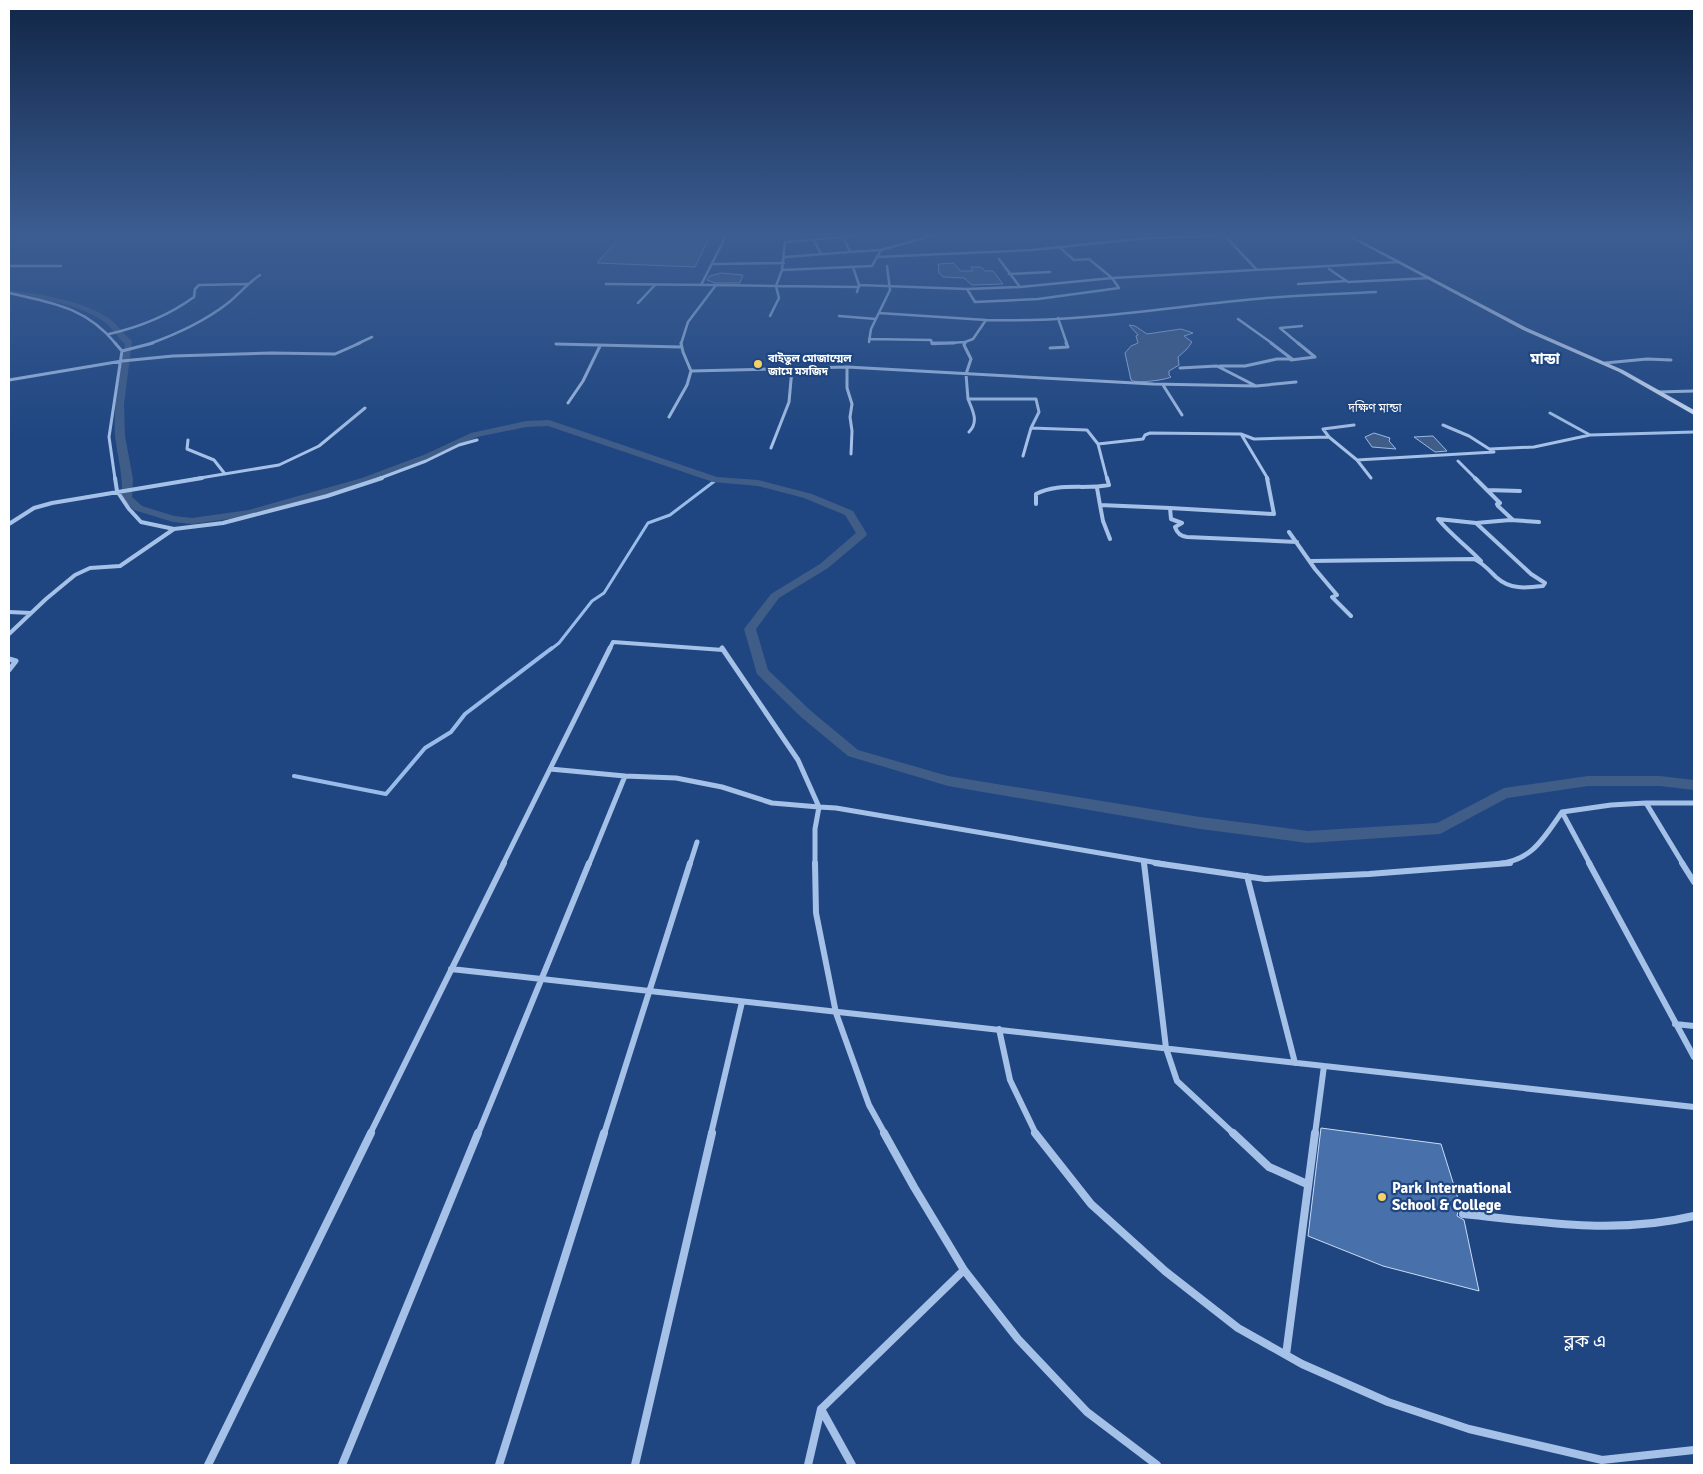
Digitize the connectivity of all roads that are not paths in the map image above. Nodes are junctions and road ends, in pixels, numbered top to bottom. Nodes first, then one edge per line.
1 (59, 305) edge
2 (184, 305) edge
3 (225, 305) edge
4 (701, 305) edge
5 (776, 305) edge
6 (883, 305) edge
7 (1210, 305) edge
8 (1480, 305) edge
9 (879, 313) junction
10 (770, 316) dead end
11 (840, 316) dead end
12 (1058, 318) junction
13 (876, 319) junction
14 (1238, 319) dead end
15 (986, 320) junction
16 (1302, 326) dead end
17 (111, 334) junction
18 (372, 337) dead end
19 (966, 342) junction
20 (556, 344) dead end
21 (600, 346) junction
22 (681, 348) junction
23 (1050, 348) dead end
24 (124, 351) junction
25 (1291, 360) junction
26 (1671, 360) dead end
27 (124, 361) junction
28 (1605, 363) junction
29 (1217, 366) junction
30 (847, 368) junction
31 (1180, 368) dead end
32 (792, 369) junction
33 (691, 371) junction
34 (966, 374) junction
35 (9, 380) edge
36 (1296, 382) dead end
37 (1163, 385) junction
38 (1256, 386) junction
39 (1694, 391) edge
40 (1658, 392) junction
41 (968, 399) junction
42 (568, 403) dead end
43 (365, 408) dead end
44 (1550, 413) dead end
45 (1694, 413) edge
46 (1182, 415) dead end
47 (669, 417) dead end
48 (1354, 425) dead end
49 (1443, 425) dead end
50 (1031, 428) junction
51 (969, 432) dead end
52 (1694, 432) edge
53 (1241, 434) junction
54 (1590, 435) junction
55 (1328, 437) junction
56 (188, 440) dead end
57 (477, 440) dead end
58 (1098, 444) junction
59 (771, 448) dead end
60 (1490, 449) junction
61 (851, 454) dead end
62 (1023, 456) dead end
63 (1357, 460) junction
64 (1458, 461) dead end
65 (225, 474) junction
66 (1372, 478) dead end
67 (1097, 488) junction
68 (1488, 490) junction
69 (119, 491) junction
70 (1520, 491) dead end
71 (1036, 504) dead end
72 (1100, 505) junction
73 (1170, 508) junction
74 (1513, 520) junction
75 (1539, 522) dead end
76 (1476, 523) junction
77 (9, 524) edge
78 (174, 529) junction
79 (1289, 532) dead end
80 (1110, 539) dead end
81 (1297, 542) junction
82 (1310, 561) junction
83 (1481, 561) junction
84 (9, 612) edge
85 (31, 613) junction
86 (1351, 616) dead end
87 (9, 634) edge
88 (9, 659) edge
89 (9, 670) edge
90 (550, 769) junction
91 (625, 776) junction
92 (1646, 803) junction
93 (1694, 803) edge
94 (819, 807) junction
95 (1562, 812) junction
96 (697, 842) dead end
97 (1144, 861) junction
98 (1247, 876) junction
99 (1694, 882) edge
100 (451, 969) junction
101 (541, 979) junction
102 (651, 992) junction
103 (742, 1002) junction
104 (836, 1013) junction
105 (1675, 1024) junction
106 (1694, 1026) edge
107 (999, 1029) junction
108 (1166, 1048) junction
109 (1694, 1057) edge
110 (1295, 1063) junction
111 (1324, 1066) junction
112 (1694, 1107) edge
113 (1307, 1184) junction
114 (1463, 1214) dead end
115 (1694, 1216) edge
116 (964, 1270) junction
117 (1286, 1355) junction
118 (821, 1408) junction
119 (1694, 1450) edge
120 (208, 1465) edge
121 (342, 1465) edge
122 (499, 1465) edge
123 (636, 1465) edge
124 (808, 1465) edge
125 (852, 1465) edge
126 (1157, 1465) edge

1 - 17 street
2 - 17 street
3 - 24 street
4 - 22 street
5 - 10 street
6 - 9 street
7 - 12 street
8 - 28 street
9 - 13 street
9 - 15 street
11 - 13 street
12 - 15 street
12 - 23 street
13 - 19 street
14 - 25 street
15 - 19 street
16 - 25 street
17 - 24 street
18 - 27 street
19 - 34 street
20 - 21 street
21 - 22 street
21 - 42 street
22 - 33 street
24 - 27 street
25 - 29 street
26 - 28 street
27 - 35 street
27 - 69 street
28 - 40 street
29 - 31 street
29 - 38 street
30 - 32 street
30 - 34 street
30 - 61 street
32 - 33 street
32 - 59 street
33 - 47 street
34 - 37 street
34 - 41 street
36 - 38 street
37 - 38 street
37 - 46 street
39 - 40 street
40 - 45 street
41 - 50 street
41 - 51 street
43 - 65 street
44 - 54 street
48 - 55 street
49 - 60 street
50 - 58 street
50 - 62 street
52 - 54 street
53 - 55 street
53 - 58 street
53 - 73 street
54 - 60 street
55 - 63 street
56 - 65 street
57 - 78 street
58 - 67 street
60 - 63 street
63 - 66 street
64 - 68 street
65 - 69 street
67 - 71 street
67 - 72 street
68 - 70 street
68 - 74 street
69 - 77 street
69 - 78 street
72 - 73 street
72 - 80 street
73 - 81 street
74 - 75 street
74 - 76 street
76 - 83 street
76 - 83 street
78 - 85 street
79 - 81 street
81 - 82 street
82 - 83 street
82 - 86 street
84 - 85 street
85 - 87 street
88 - 89 street
90 - 91 street
90 - 94 street
90 - 100 street
91 - 94 street
91 - 101 street
92 - 93 street
92 - 95 street
92 - 99 street
94 - 97 street
94 - 104 street
95 - 98 street
95 - 105 street
96 - 102 street
97 - 98 street
97 - 108 street
98 - 110 street
100 - 101 street
100 - 120 street
101 - 102 street
101 - 121 street
102 - 103 street
102 - 122 street
103 - 104 street
103 - 123 street
104 - 107 street
104 - 116 street
105 - 106 street
105 - 109 street
107 - 108 street
107 - 117 street
108 - 110 street
108 - 113 street
110 - 111 street
111 - 112 street
111 - 113 street
113 - 117 street
114 - 115 street
116 - 118 street
116 - 126 street
117 - 119 street
118 - 124 street
118 - 125 street

